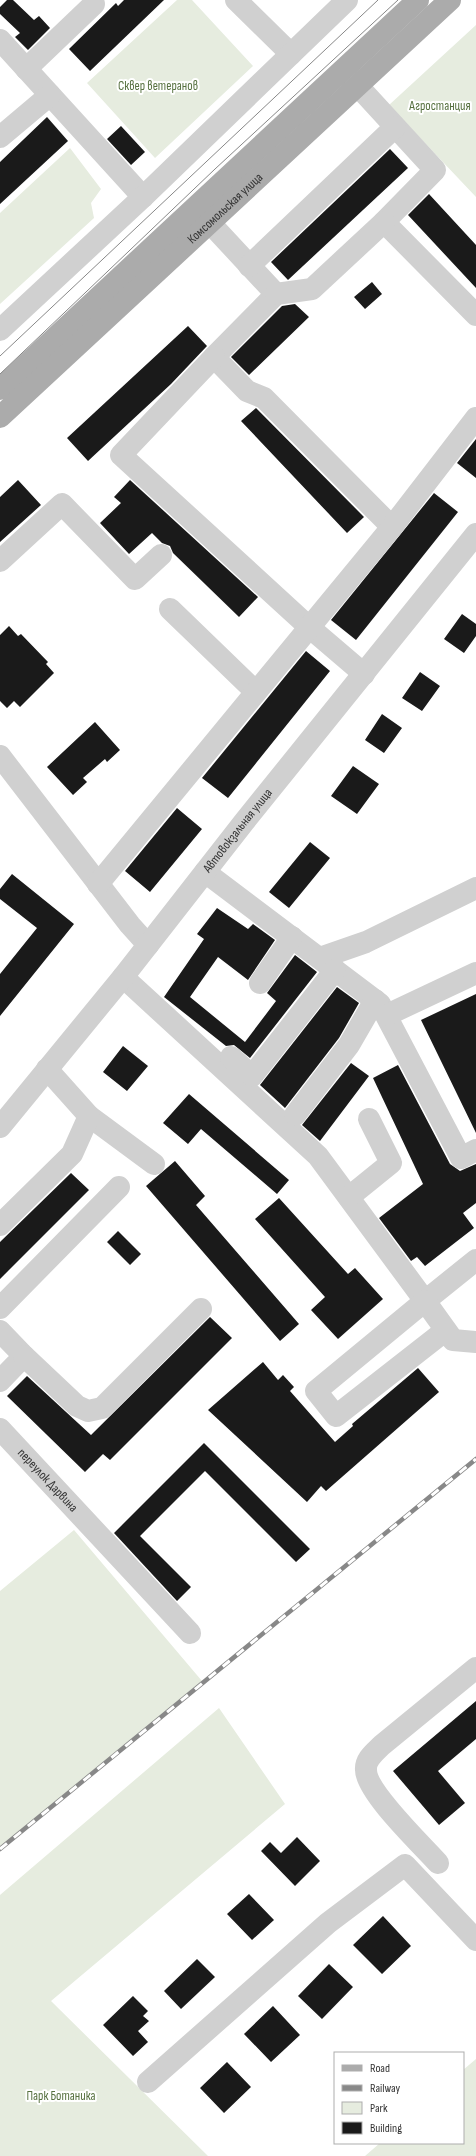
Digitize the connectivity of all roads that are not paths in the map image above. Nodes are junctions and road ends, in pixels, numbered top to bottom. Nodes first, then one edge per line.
1 (236, 0) edge
2 (347, 0) edge
3 (418, 0) edge
4 (450, 0) edge
5 (94, 4) dead end
6 (0, 40) edge
7 (291, 54) junction
8 (26, 69) junction
9 (342, 69) junction
10 (358, 86) junction
11 (50, 94) junction
12 (395, 128) junction
13 (0, 138) edge
14 (143, 197) junction
15 (384, 222) junction
16 (210, 223) junction
17 (249, 266) junction
18 (276, 294) junction
19 (476, 315) edge
20 (0, 330) edge
21 (214, 357) junction
22 (0, 389) edge
23 (0, 417) edge
24 (476, 418) edge
25 (392, 526) junction
26 (476, 534) edge
27 (161, 555) dead end
28 (0, 561) edge
29 (170, 608) dead end
30 (309, 627) junction
31 (364, 674) junction
32 (256, 692) junction
33 (0, 756) edge
34 (205, 872) junction
35 (98, 884) junction
36 (476, 888) edge
37 (292, 937) junction
38 (148, 945) junction
39 (328, 964) junction
40 (476, 973) edge
41 (123, 977) junction
42 (260, 983) dead end
43 (175, 1008) dead end
44 (381, 1008) junction
45 (46, 1070) junction
46 (295, 1115) dead end
47 (89, 1116) junction
48 (369, 1118) dead end
49 (0, 1127) edge
50 (476, 1150) edge
51 (154, 1164) dead end
52 (119, 1187) dead end
53 (349, 1197) junction
54 (0, 1225) edge
55 (476, 1260) edge
56 (425, 1301) junction
57 (0, 1308) edge
58 (201, 1309) dead end
59 (446, 1330) junction
60 (0, 1331) edge
61 (476, 1342) edge
62 (24, 1356) junction
63 (0, 1381) edge
64 (0, 1429) edge
65 (190, 1633) dead end
66 (476, 1668) edge
67 (438, 1863) dead end
68 (476, 1940) edge
69 (148, 2082) dead end

1 - 7 street
2 - 7 street
3 - 9 main road, Комсомольская улица
4 - 10 main road, Комсомольская улица
5 - 8 street
6 - 8 street
7 - 14 street
8 - 11 street
9 - 10 street
9 - 22 main road, Комсомольская улица
10 - 12 street
10 - 16 main road, Комсомольская улица
11 - 13 street
11 - 14 street
12 - 15 street
12 - 17 street
14 - 20 street
15 - 18 street
15 - 19 street
16 - 17 street
16 - 23 main road, Комсомольская улица
17 - 18 street
18 - 21 street
21 - 25 street
21 - 30 street
24 - 25 street
25 - 30 street
26 - 31 street, Автовокзальная улица
27 - 28 street
29 - 32 street
30 - 31 street
30 - 32 street
31 - 34 street, Автовокзальная улица
32 - 35 street
33 - 35 street
34 - 37 street
34 - 38 street, Автовокзальная улица
35 - 38 street
36 - 39 street
37 - 39 street
37 - 42 street
38 - 41 street, Автовокзальная улица
39 - 43 street
39 - 44 street
40 - 44 street
41 - 45 street, Автовокзальная улица
41 - 53 street
44 - 46 street
44 - 50 street
45 - 47 street
45 - 49 street, Автовокзальная улица
47 - 51 street
47 - 54 street
48 - 53 street
52 - 57 street
53 - 56 street
55 - 56 street
56 - 59 street
56 - 59 street
58 - 62 street
59 - 61 street
60 - 62 street
62 - 63 street
64 - 65 street, переулок Дарвина
66 - 67 street
68 - 69 street

